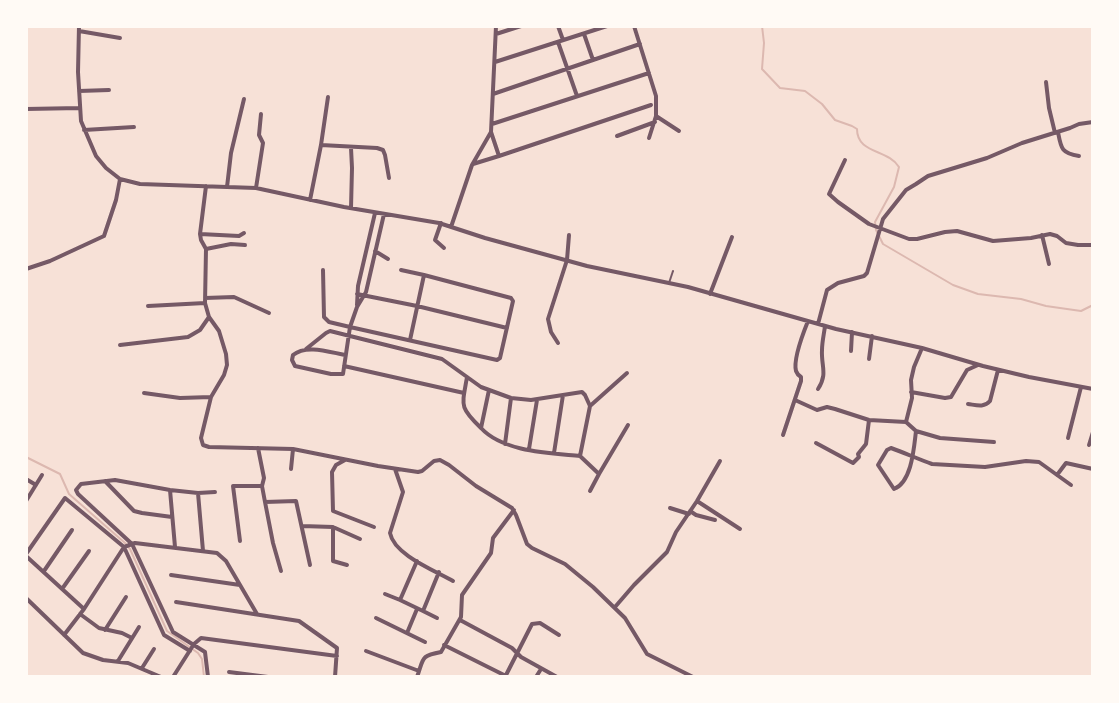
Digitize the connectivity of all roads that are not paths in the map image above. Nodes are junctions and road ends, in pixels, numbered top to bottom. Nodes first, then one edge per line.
1 (496, 26) edge
2 (521, 26) edge
3 (558, 26) edge
4 (607, 26) edge
5 (634, 26) edge
6 (79, 29) edge
7 (496, 34) junction
8 (584, 34) junction
9 (120, 38) dead end
10 (560, 41) junction
11 (640, 44) junction
12 (593, 60) junction
13 (495, 62) junction
14 (568, 69) junction
15 (650, 73) junction
16 (1046, 82) dead end
17 (109, 90) dead end
18 (79, 91) junction
19 (493, 94) junction
20 (328, 96) dead end
21 (577, 96) junction
22 (244, 99) dead end
23 (651, 105) dead end
24 (80, 108) junction
25 (26, 109) edge
26 (261, 114) dead end
27 (656, 119) junction
28 (1093, 122) edge
29 (492, 124) junction
30 (134, 128) dead end
31 (84, 130) junction
32 (679, 131) dead end
33 (491, 132) junction
34 (1056, 132) junction
35 (617, 136) dead end
36 (650, 138) dead end
37 (321, 145) junction
38 (351, 148) junction
39 (499, 156) junction
40 (1079, 156) dead end
41 (845, 160) dead end
42 (472, 165) junction
43 (389, 178) dead end
44 (120, 179) junction
45 (206, 186) junction
46 (227, 186) junction
47 (256, 188) junction
48 (310, 200) junction
49 (351, 208) junction
50 (375, 213) junction
51 (384, 214) junction
52 (441, 223) junction
53 (452, 227) junction
54 (879, 227) junction
55 (244, 232) dead end
56 (200, 234) junction
57 (569, 235) dead end
58 (1042, 235) junction
59 (732, 237) dead end
60 (245, 245) dead end
61 (1093, 245) edge
62 (444, 248) dead end
63 (206, 249) junction
64 (375, 251) junction
65 (388, 259) dead end
66 (567, 260) junction
67 (1048, 264) dead end
68 (26, 269) edge
69 (323, 270) dead end
70 (401, 270) dead end
71 (673, 271) dead end
72 (424, 275) junction
73 (669, 283) junction
74 (357, 294) junction
75 (710, 294) junction
76 (364, 296) junction
77 (205, 300) junction
78 (148, 306) dead end
79 (417, 306) junction
80 (357, 307) junction
81 (269, 313) dead end
82 (209, 317) junction
83 (808, 320) junction
84 (818, 324) junction
85 (826, 326) junction
86 (350, 327) junction
87 (507, 328) junction
88 (852, 332) junction
89 (349, 335) junction
90 (872, 336) junction
91 (410, 340) junction
92 (558, 343) dead end
93 (120, 345) dead end
94 (922, 348) junction
95 (306, 349) junction
96 (851, 351) dead end
97 (345, 354) junction
98 (869, 359) dead end
99 (978, 365) junction
100 (344, 366) junction
101 (998, 370) junction
102 (627, 373) dead end
103 (467, 377) junction
104 (1081, 387) junction
105 (818, 389) dead end
106 (1093, 389) edge
107 (488, 390) junction
108 (911, 392) junction
109 (144, 393) dead end
110 (464, 393) junction
111 (563, 395) junction
112 (211, 397) junction
113 (511, 398) junction
114 (536, 400) junction
115 (795, 400) junction
116 (968, 404) dead end
117 (590, 406) junction
118 (869, 420) junction
119 (906, 422) junction
120 (628, 424) dead end
121 (481, 428) junction
122 (916, 431) junction
123 (1093, 432) edge
124 (783, 435) dead end
125 (1068, 438) dead end
126 (994, 442) dead end
127 (816, 443) dead end
128 (504, 444) junction
129 (1089, 445) dead end
130 (258, 448) junction
131 (293, 449) junction
132 (529, 449) junction
133 (554, 453) junction
134 (580, 456) junction
135 (913, 456) junction
136 (345, 460) junction
137 (720, 461) dead end
138 (291, 469) dead end
139 (395, 469) junction
140 (1093, 469) edge
141 (599, 474) junction
142 (42, 475) dead end
143 (1057, 475) junction
144 (26, 480) edge
145 (105, 481) junction
146 (1071, 485) dead end
147 (36, 486) junction
148 (262, 486) junction
149 (170, 490) junction
150 (590, 491) dead end
151 (215, 492) dead end
152 (198, 493) junction
153 (26, 501) edge
154 (698, 501) junction
155 (265, 502) junction
156 (670, 508) dead end
157 (514, 510) junction
158 (689, 513) junction
159 (172, 517) junction
160 (715, 520) dead end
161 (302, 526) junction
162 (333, 527) junction
163 (374, 527) dead end
164 (740, 529) dead end
165 (72, 530) dead end
166 (360, 539) dead end
167 (240, 541) dead end
168 (132, 544) junction
169 (124, 548) junction
170 (175, 548) junction
171 (89, 551) dead end
172 (203, 551) junction
173 (26, 555) edge
174 (416, 561) junction
175 (347, 564) dead end
176 (310, 565) dead end
177 (44, 571) junction
178 (281, 572) dead end
179 (439, 572) junction
180 (171, 575) dead end
181 (453, 581) dead end
182 (240, 585) junction
183 (62, 589) junction
184 (385, 594) dead end
185 (126, 597) dead end
186 (26, 598) edge
187 (400, 600) junction
188 (176, 602) dead end
189 (614, 607) junction
190 (84, 609) junction
191 (417, 609) junction
192 (423, 611) junction
193 (80, 614) junction
194 (257, 614) junction
195 (376, 618) dead end
196 (437, 618) dead end
197 (460, 620) junction
198 (139, 626) dead end
199 (105, 630) junction
200 (407, 633) junction
201 (64, 635) junction
202 (559, 635) dead end
203 (132, 638) junction
204 (425, 642) dead end
205 (194, 644) junction
206 (444, 645) junction
207 (154, 649) dead end
208 (190, 650) junction
209 (366, 651) dead end
210 (517, 654) junction
211 (336, 656) junction
212 (118, 661) junction
213 (142, 668) junction
214 (541, 669) junction
215 (419, 671) junction
216 (229, 672) dead end
217 (161, 677) edge
218 (173, 677) edge
219 (208, 677) edge
220 (268, 677) edge
221 (335, 677) edge
222 (417, 677) edge
223 (506, 677) edge
224 (536, 677) edge
225 (557, 677) edge
226 (693, 677) edge

1 - 7 street
2 - 7 street
3 - 10 street
4 - 8 street
5 - 11 street
6 - 9 street
6 - 18 street
7 - 13 street
8 - 10 street
8 - 12 street
10 - 13 street
10 - 14 street
11 - 12 street
11 - 15 street
12 - 14 street
13 - 19 street
14 - 19 street
14 - 21 street
15 - 21 street
15 - 27 street
16 - 34 street
17 - 18 street
18 - 24 street
19 - 29 street
20 - 37 street
21 - 29 street
22 - 46 street
23 - 39 street
24 - 25 street
24 - 31 street
26 - 47 street
27 - 32 street
27 - 35 street
27 - 36 street
28 - 34 street
29 - 33 street
30 - 31 street
31 - 44 street
33 - 39 street
33 - 42 street
34 - 40 street
34 - 54 street
37 - 38 street
37 - 48 street
38 - 43 street
38 - 49 street
39 - 42 street
41 - 54 street
42 - 53 street
44 - 45 street
44 - 68 street
45 - 46 street
45 - 56 street
46 - 47 street
47 - 48 street
48 - 49 street
49 - 50 street
50 - 51 street
50 - 74 street
51 - 52 street
51 - 64 street
52 - 53 street
52 - 62 street
53 - 66 street
54 - 58 street
54 - 84 street
55 - 56 street
56 - 63 street
57 - 66 street
58 - 61 street
58 - 67 street
59 - 75 street
60 - 63 street
63 - 77 street
64 - 65 street
64 - 76 street
66 - 73 street
66 - 92 street
69 - 86 street
70 - 72 street
71 - 73 lane
72 - 79 street
72 - 87 street
73 - 75 street
74 - 76 street
74 - 80 street
75 - 83 street
76 - 79 street
76 - 80 street
77 - 78 street
77 - 81 street
77 - 82 street
79 - 87 street
79 - 91 street
80 - 86 street
82 - 93 street
82 - 112 street
83 - 84 street
83 - 115 street
84 - 85 street
85 - 88 street
85 - 105 street
86 - 89 street
86 - 91 street
87 - 91 street
88 - 90 street
88 - 96 street
89 - 95 street
89 - 97 street
89 - 103 street
90 - 94 street
90 - 98 street
94 - 99 street
94 - 108 street
95 - 97 street
95 - 100 street
97 - 100 street
99 - 101 street
99 - 108 street
100 - 110 street
101 - 104 street
101 - 116 street
102 - 117 street
103 - 107 street
103 - 110 street
104 - 106 street
104 - 125 street
107 - 113 street
107 - 121 street
108 - 119 street
109 - 112 street
110 - 121 street
111 - 114 street
111 - 117 street
111 - 133 street
112 - 130 street
113 - 114 street
113 - 128 street
114 - 132 street
115 - 118 street
115 - 124 street
117 - 134 street
118 - 119 street
118 - 127 street
119 - 122 street
120 - 141 street
121 - 128 street
122 - 126 street
122 - 135 street
123 - 129 street
128 - 132 street
130 - 131 street
130 - 148 street
131 - 136 street
131 - 138 street
132 - 133 street
133 - 134 street
134 - 141 street
135 - 135 street
135 - 143 street
136 - 139 street
136 - 163 street
137 - 154 street
139 - 157 street
139 - 174 street
140 - 143 street
141 - 150 street
142 - 147 street
143 - 146 street
144 - 147 street
145 - 149 street
145 - 159 street
145 - 168 street
147 - 153 street
148 - 155 street
148 - 167 street
149 - 152 street
149 - 159 street
151 - 152 street
152 - 172 street
154 - 158 street
154 - 164 street
155 - 161 street
155 - 178 street
156 - 158 street
157 - 189 street
157 - 197 street
158 - 160 street
158 - 189 street
159 - 170 street
161 - 162 street
161 - 176 street
162 - 166 street
162 - 175 street
165 - 177 street
168 - 169 street
168 - 170 street
168 - 205 street
169 - 173 street
169 - 190 street
169 - 208 street
170 - 172 street
171 - 183 street
172 - 182 street
173 - 177 street
174 - 179 street
174 - 187 street
177 - 183 street
179 - 181 street
179 - 192 street
180 - 182 street
182 - 194 street
183 - 190 street
184 - 187 street
185 - 199 street
186 - 201 street
187 - 191 street
188 - 194 street
189 - 226 street
190 - 193 street
191 - 192 street
191 - 200 street
192 - 196 street
193 - 199 street
193 - 201 street
194 - 211 street
195 - 200 street
197 - 206 street
197 - 210 street
198 - 203 street
199 - 203 street
200 - 204 street
201 - 212 street
202 - 210 street
203 - 212 street
205 - 208 street
205 - 211 street
205 - 219 street
206 - 215 street
206 - 223 street
207 - 213 street
208 - 218 street
209 - 215 street
210 - 214 street
210 - 223 street
211 - 221 street
212 - 213 street
213 - 217 street
214 - 224 street
214 - 225 street
215 - 222 street
216 - 220 street

